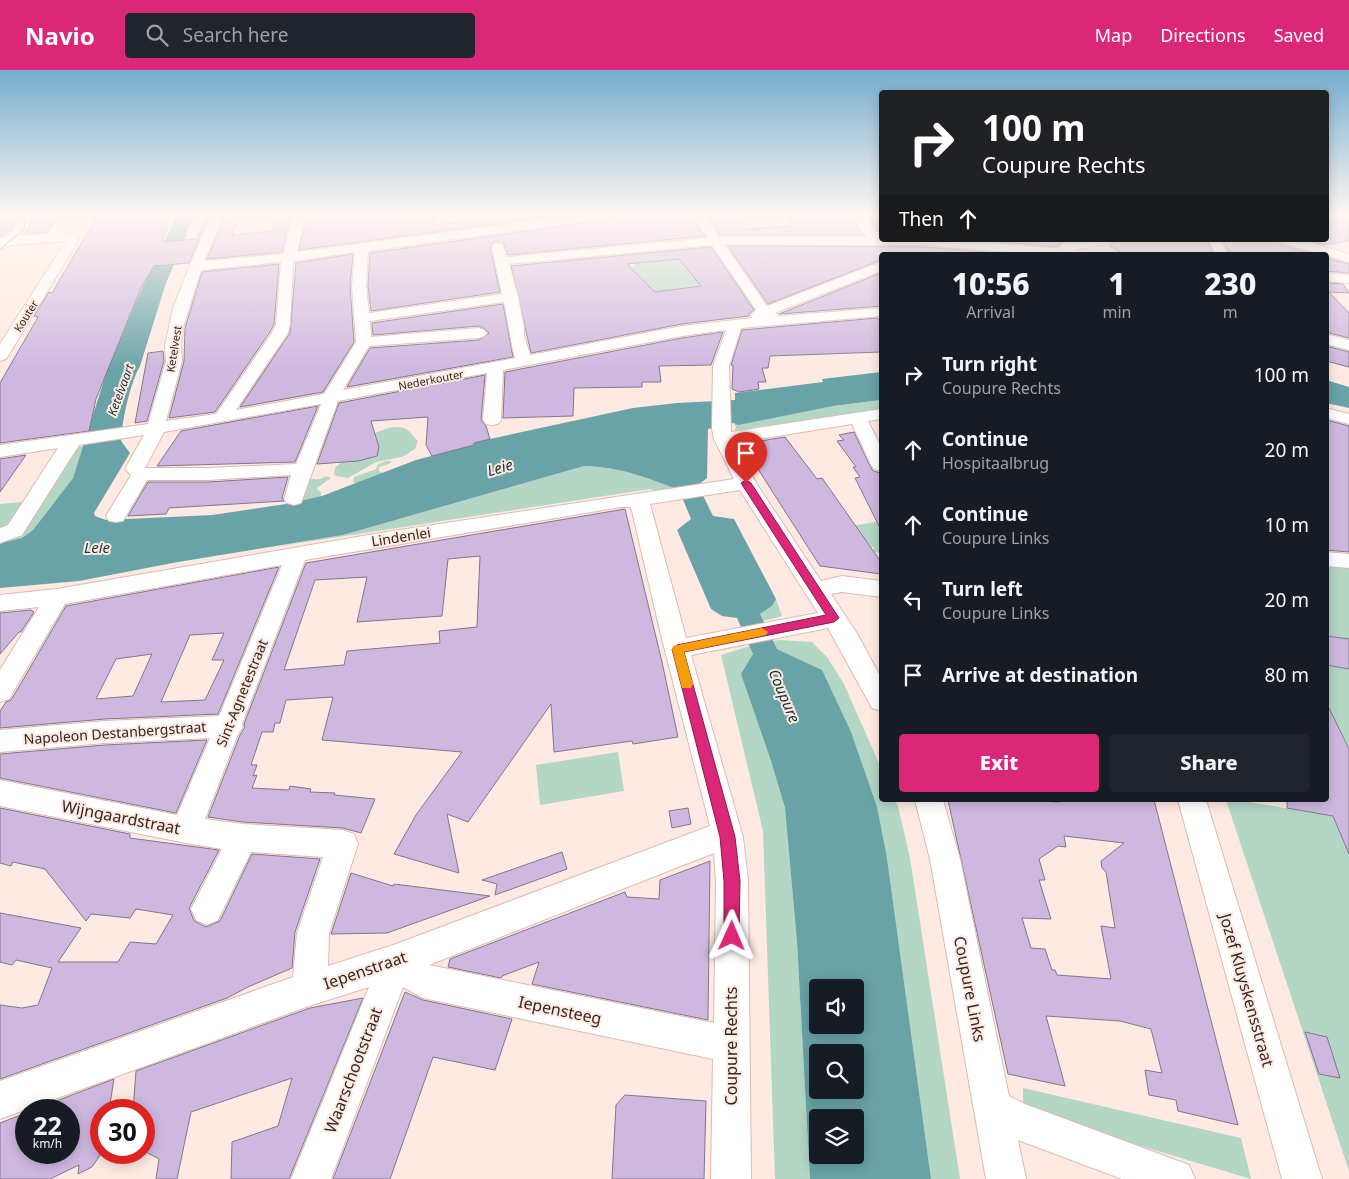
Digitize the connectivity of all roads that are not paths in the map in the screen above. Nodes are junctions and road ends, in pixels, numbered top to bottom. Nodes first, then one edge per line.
1 (196, 266) edge
2 (57, 267) edge
3 (286, 267) edge
4 (361, 267) edge
5 (503, 267) edge
6 (733, 267) edge
7 (879, 267) edge
8 (1329, 277) edge
9 (1349, 279) edge
10 (511, 297) junction
11 (764, 312) junction
12 (879, 312) edge
13 (361, 318) junction
14 (776, 321) junction
15 (735, 324) junction
16 (479, 333) dead end
17 (1329, 340) edge
18 (364, 342) junction
19 (1349, 345) edge
20 (0, 356) edge
21 (524, 362) junction
22 (495, 368) junction
23 (329, 399) junction
24 (879, 414) edge
25 (1329, 414) edge
26 (857, 417) junction
27 (222, 418) junction
28 (1349, 419) edge
29 (492, 420) dead end
30 (155, 428) junction
31 (722, 434) junction
32 (78, 440) junction
33 (0, 451) edge
34 (879, 461) edge
35 (303, 469) junction
36 (141, 474) junction
37 (746, 483) junction
38 (294, 499) dead end
39 (638, 500) junction
40 (116, 516) dead end
41 (0, 536) edge
42 (297, 554) junction
43 (1329, 559) edge
44 (1349, 561) edge
45 (879, 589) edge
46 (816, 590) junction
47 (57, 597) junction
48 (0, 603) edge
49 (834, 618) junction
50 (677, 649) junction
51 (0, 692) edge
52 (879, 697) edge
53 (230, 726) junction
54 (0, 741) edge
55 (0, 793) edge
56 (930, 802) edge
57 (1193, 802) edge
58 (186, 830) junction
59 (728, 837) junction
60 (243, 838) junction
61 (207, 909) dead end
62 (396, 961) junction
63 (309, 989) junction
64 (731, 1046) junction
65 (0, 1100) edge
66 (993, 1108) junction
67 (311, 1179) edge
68 (731, 1179) edge
69 (1006, 1179) edge
70 (1175, 1179) edge
71 (1302, 1179) edge

1 - 30 street, Ketelvest
2 - 20 street, Kouter
3 - 27 street
4 - 13 street
5 - 10 street
6 - 11 street
7 - 11 street
8 - 9 street
10 - 13 street
10 - 21 street
11 - 14 street
11 - 15 street
12 - 14 street
13 - 18 street
14 - 15 street
15 - 21 street, Nederkouter
15 - 31 street
16 - 18 street
17 - 19 street
18 - 23 street
21 - 22 street, Nederkouter
22 - 23 street, Nederkouter
22 - 29 street
23 - 27 street, Nederkouter
23 - 35 street
24 - 26 street
25 - 28 street
26 - 31 street
26 - 34 street
27 - 30 street, Nederkouter
30 - 32 street, Nederkouter
30 - 36 street, Ketelvest
31 - 37 street
32 - 33 street, Nederkouter
32 - 41 street
35 - 36 street
35 - 38 street
36 - 40 street
37 - 39 street, Lindenlei
37 - 46 street
39 - 42 street, Lindenlei
39 - 50 street, Coupure Rechts
42 - 47 street, Lindenlei
42 - 53 street, Sint-Agnetestraat
43 - 44 street
45 - 46 street
46 - 49 street
47 - 48 street, Lindenlei
47 - 51 street
49 - 50 street
49 - 52 street
50 - 59 street, Coupure Rechts
53 - 54 street, Napoleon Destanbergstraat
53 - 58 street, Sint-Agnetestraat
55 - 58 street, Wijngaardstraat
56 - 66 street, Coupure Links
57 - 71 street, Jozef Kluyskensstraat
58 - 60 street, Wijngaardstraat
59 - 62 street, Iepenstraat
59 - 64 street, Coupure Rechts
60 - 61 street
60 - 63 street, Wijngaardstraat
62 - 63 street, Iepenstraat
62 - 64 street, Iepensteeg
62 - 67 street, Waarschootstraat
63 - 65 street, Iepenstraat
64 - 68 street, Coupure Rechts
66 - 69 street, Coupure Links
66 - 70 street

